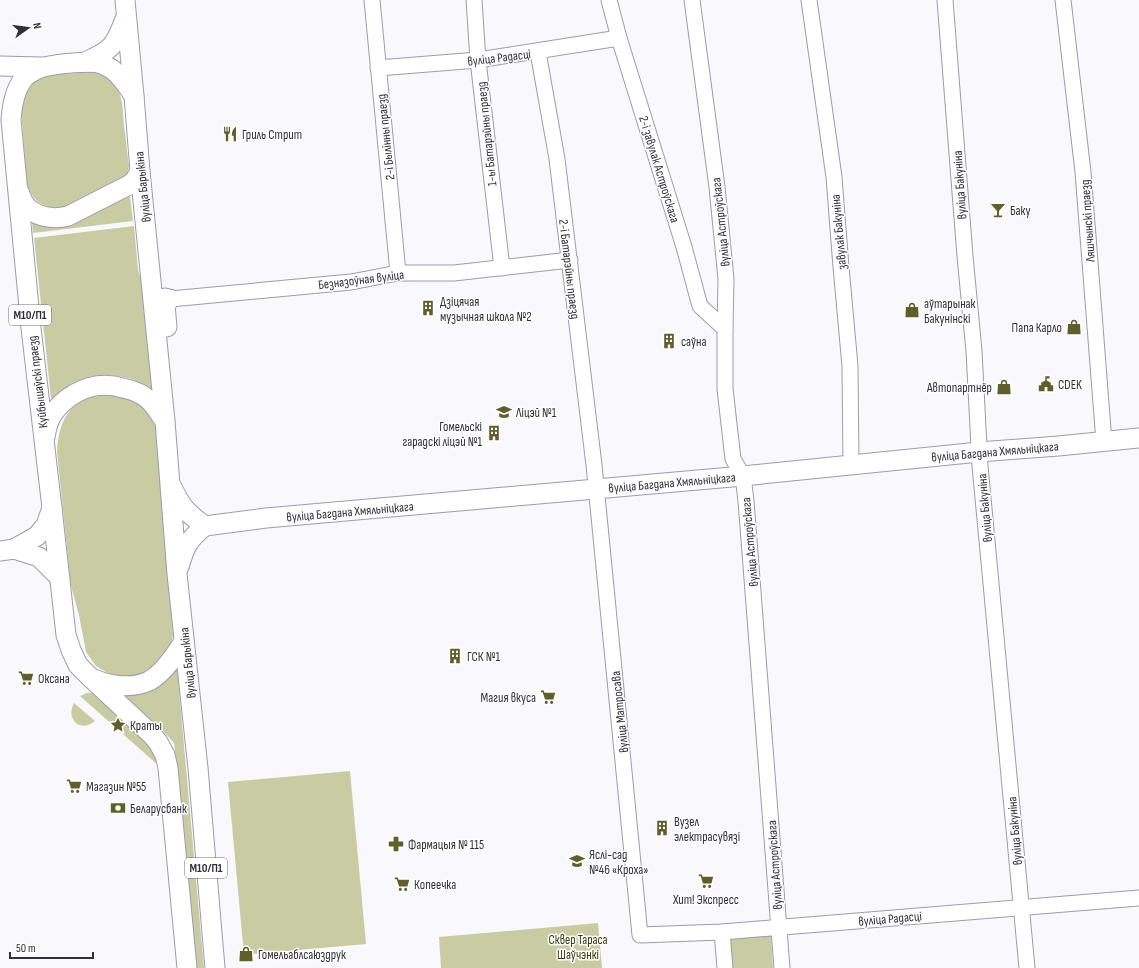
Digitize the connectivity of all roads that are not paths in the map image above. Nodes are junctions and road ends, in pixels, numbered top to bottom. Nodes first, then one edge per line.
1 (372, 0) edge
2 (474, 0) edge
3 (609, 0) edge
4 (692, 0) edge
5 (809, 0) edge
6 (945, 0) edge
7 (1063, 0) edge
8 (126, 8) edge
9 (619, 38) junction
10 (538, 52) junction
11 (478, 60) junction
12 (85, 62) junction
13 (0, 66) edge
14 (43, 67) junction
15 (378, 68) junction
16 (134, 96) junction
17 (0, 116) edge
18 (12, 136) junction
19 (140, 171) junction
20 (18, 190) junction
21 (570, 260) junction
22 (502, 268) junction
23 (398, 273) junction
24 (162, 298) junction
25 (725, 329) junction
26 (165, 421) junction
27 (1139, 438) edge
28 (44, 440) junction
29 (1104, 442) junction
30 (979, 452) junction
31 (851, 465) junction
32 (743, 476) junction
33 (169, 480) junction
34 (596, 488) junction
35 (52, 508) junction
36 (206, 526) junction
37 (7, 550) edge
38 (177, 574) junction
39 (60, 578) junction
40 (184, 641) junction
41 (89, 676) junction
42 (1139, 898) edge
43 (1021, 907) junction
44 (779, 926) junction
45 (722, 932) junction
46 (640, 935) joint
47 (187, 968) edge
48 (215, 968) edge
49 (725, 968) edge
50 (782, 968) edge
51 (1027, 968) edge

1 - 15 street, 2-і Былінны праезд
2 - 11 street, 1-ы Батарэйны праезд
3 - 9 street, 2-і завулак Астроўскага
4 - 25 street, вуліца Астроўскага
5 - 31 street, завулак Бакуніна
6 - 30 street, вуліца Бакуніна
7 - 29 street, Ляшчынскі праезд
8 - 12 main road, вуліца Барыкіна
8 - 16 main road, вуліца Барыкіна
9 - 10 street, вуліца Радасці
9 - 25 street, 2-і завулак Астроўскага
10 - 11 street, вуліца Радасці
10 - 21 street, 2-і Батарэйны праезд
11 - 15 street, вуліца Радасці
11 - 22 street, 1-ы Батарэйны праезд
12 - 14 main road, М10/П1
12 - 16 main road, М10/П1
13 - 14 main road, М10/П1
14 - 18 main road, М10/П1
15 - 23 street, 2-і Былінны праезд
16 - 19 main road, вуліца Барыкіна / М10/П1
17 - 18 main road, М10/П1
18 - 20 main road, Куйбышаўскі праезд / М10/П1
19 - 20 main road, М10/П1
19 - 24 main road, вуліца Барыкіна / М10/П1
20 - 28 main road, Куйбышаўскі праезд / М10/П1
21 - 22 street, Безназоўная вуліца
21 - 34 street, 2-і Батарэйны праезд
22 - 23 street, Безназоўная вуліца
23 - 24 street, Безназоўная вуліца
24 - 26 main road, вуліца Барыкіна / М10/П1
25 - 32 street, вуліца Астроўскага
26 - 28 main road, М10/П1
26 - 33 main road, вуліца Барыкіна / М10/П1
27 - 29 main road, вуліца Багдана Хмяльніцкага
28 - 35 main road, Куйбышаўскі праезд / М10/П1
29 - 30 main road, вуліца Багдана Хмяльніцкага
30 - 31 main road, вуліца Багдана Хмяльніцкага
30 - 43 street, вуліца Бакуніна
31 - 32 main road, вуліца Багдана Хмяльніцкага
32 - 34 main road, вуліца Багдана Хмяльніцкага
32 - 44 street, вуліца Астроўскага
33 - 36 main road
33 - 38 main road, вуліца Барыкіна / М10/П1
34 - 36 main road, вуліца Багдана Хмяльніцкага
34 - 46 street, вуліца Матросава
35 - 37 main road
35 - 39 main road, М10/П1
36 - 38 main road
37 - 39 main road
38 - 40 main road, вуліца Барыкіна / М10/П1
39 - 41 main road, М10/П1
40 - 41 main road, М10/П1
40 - 48 main road, вуліца Барыкіна / М10/П1
41 - 47 main road, М10/П1
42 - 43 street, вуліца Радасці
43 - 44 street, вуліца Радасці
43 - 51 street, вуліца Бакуніна
44 - 45 street, вуліца Радасці
44 - 50 street, вуліца Астроўскага
45 - 46 street, вуліца Радасці
45 - 49 street

